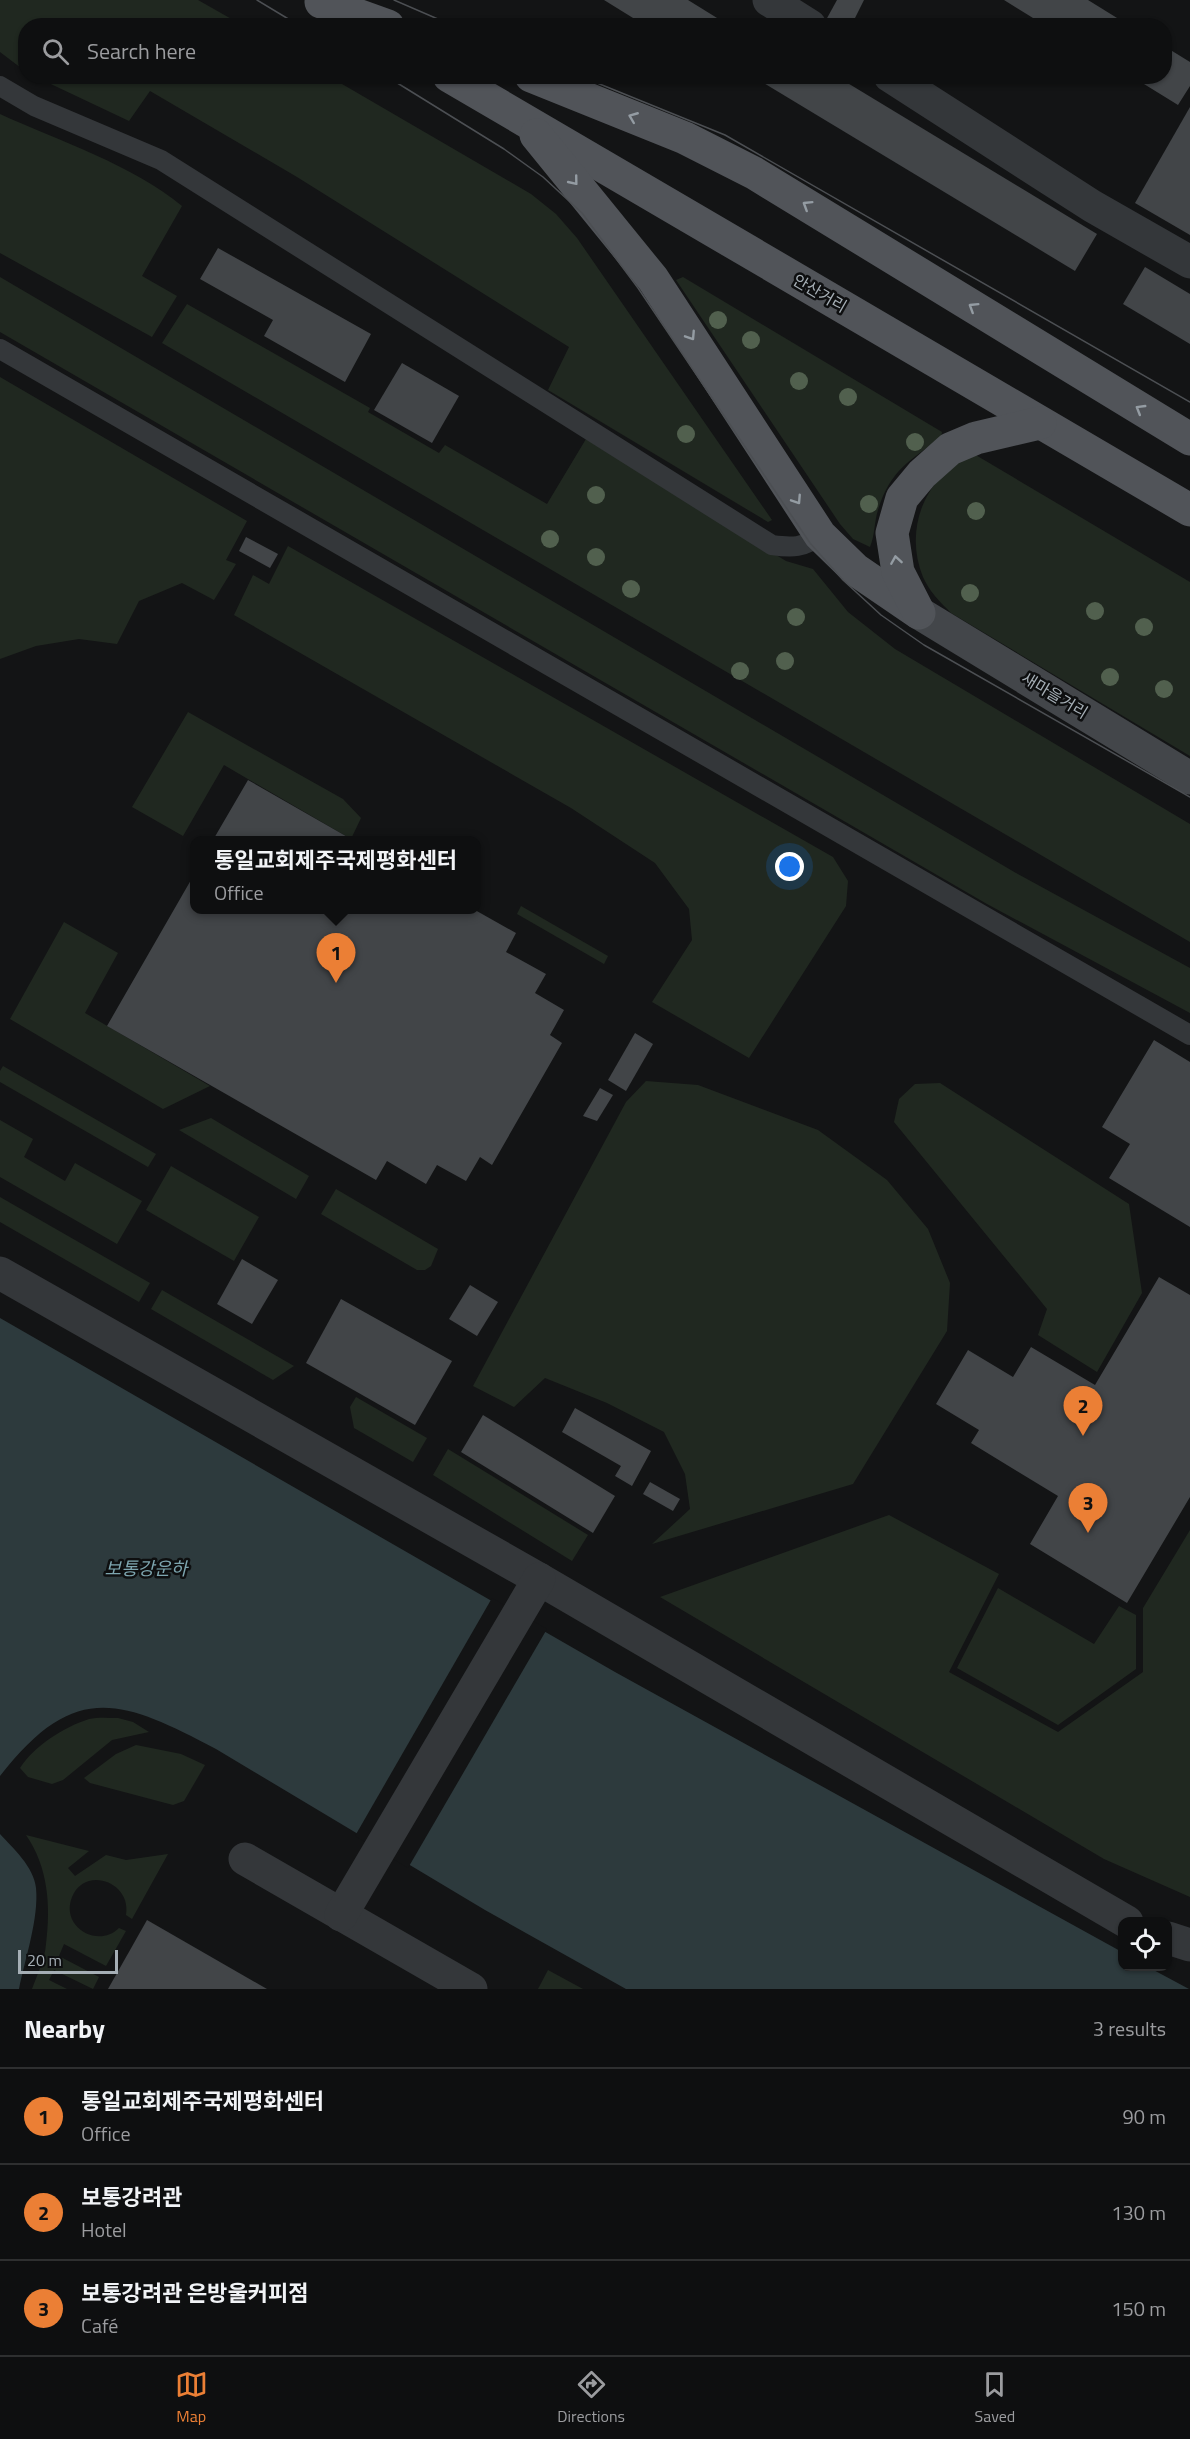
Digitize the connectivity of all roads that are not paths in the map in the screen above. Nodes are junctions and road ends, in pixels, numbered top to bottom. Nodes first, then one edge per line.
1 (319, 1) edge
2 (348, 18) edge
3 (366, 18) edge
4 (463, 84) edge
5 (551, 84) edge
6 (902, 84) edge
7 (0, 86) edge
8 (524, 119) junction
9 (1190, 262) edge
10 (0, 349) edge
11 (1040, 423) junction
12 (1190, 439) edge
13 (1180, 504) edge
14 (820, 535) junction
15 (919, 613) junction
16 (1190, 778) edge
17 (1190, 1035) edge
18 (0, 1274) edge
19 (539, 1579) junction
20 (245, 1859) dead end
21 (341, 1915) junction
22 (1118, 1917) edge
23 (1172, 1940) edge
24 (1190, 1945) edge
25 (471, 1989) edge

1 - 2 main road
1 - 3 main road
4 - 8 main road, 안산거리
12 -> 5 main road
6 - 9 street
7 - 14 lane
8 - 11 main road, 안산거리
8 -> 14 main road
10 - 17 lane
11 - 13 main road, 안산거리
15 -> 11 main road
14 - 15 main road
15 - 16 main road, 새마을거리
18 - 19 street
19 - 21 street
19 - 22 street
20 - 21 street
21 - 25 street
23 - 24 street

